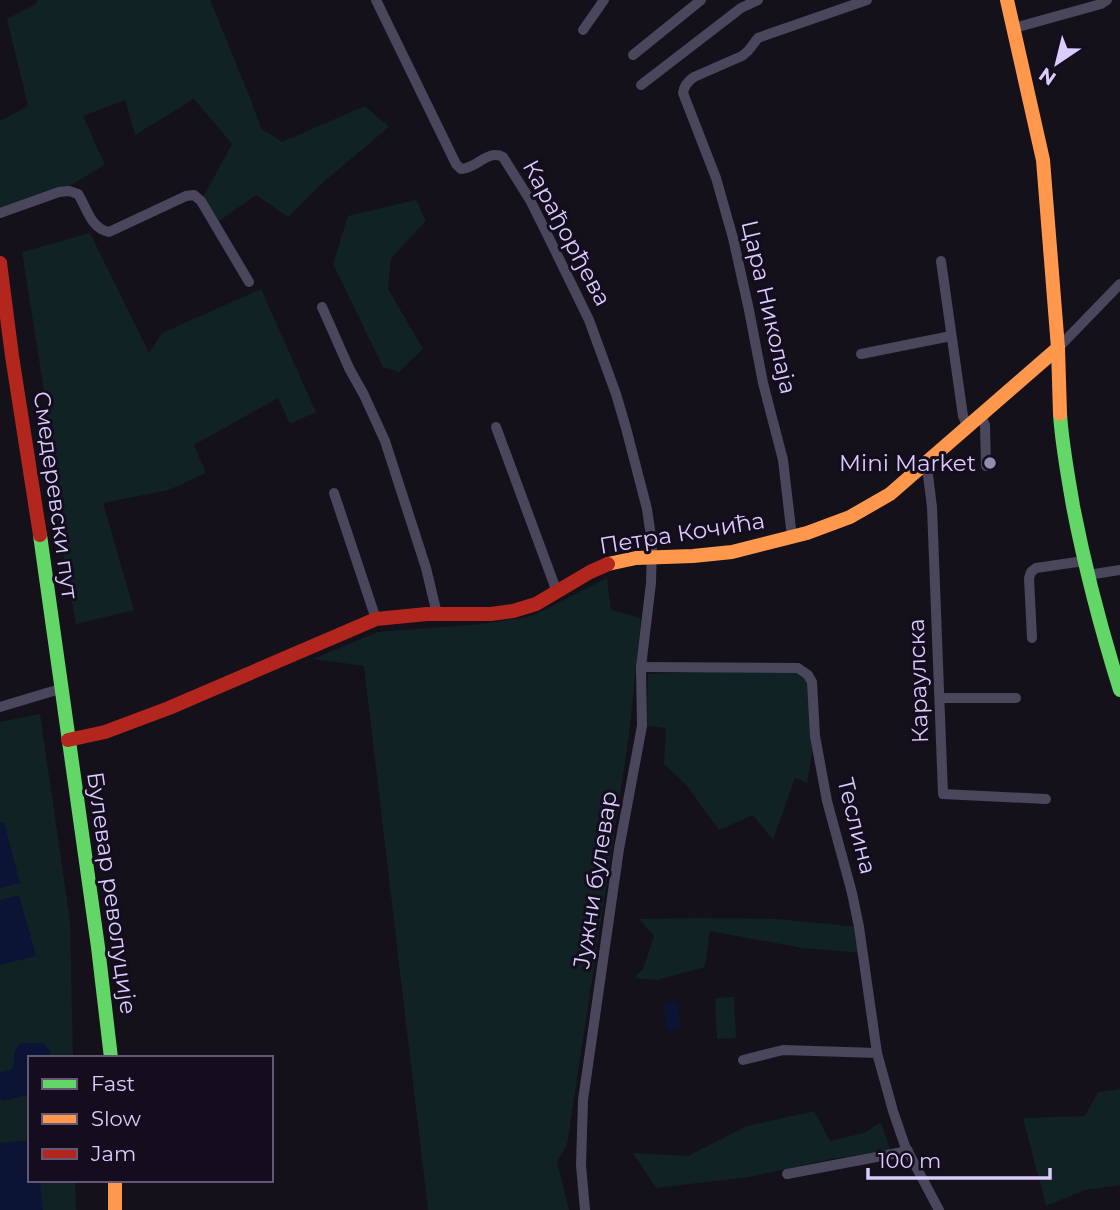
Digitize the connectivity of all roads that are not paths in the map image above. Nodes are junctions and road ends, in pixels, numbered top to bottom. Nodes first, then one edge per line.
1 (376, 0) edge
2 (604, 0) edge
3 (701, 0) edge
4 (758, 0) edge
5 (867, 0) edge
6 (1007, 0) edge
7 (1107, 0) edge
8 (1014, 28) junction
9 (583, 30) dead end
10 (632, 55) dead end
11 (641, 85) dead end
12 (0, 213) edge
13 (941, 261) dead end
14 (0, 263) edge
15 (249, 282) dead end
16 (1120, 284) edge
17 (322, 307) dead end
18 (951, 336) junction
19 (1058, 348) junction
20 (862, 354) dead end
21 (980, 415) junction
22 (967, 425) junction
23 (496, 427) dead end
24 (922, 465) junction
25 (986, 466) dead end
26 (334, 493) dead end
27 (792, 537) junction
28 (653, 556) junction
29 (1086, 568) junction
30 (1120, 570) edge
31 (557, 592) junction
32 (437, 614) junction
33 (376, 619) junction
34 (1032, 638) dead end
35 (641, 667) junction
36 (1117, 671) edge
37 (60, 689) junction
38 (1120, 690) edge
39 (940, 698) junction
40 (1016, 698) dead end
41 (0, 707) edge
42 (68, 737) junction
43 (1046, 799) dead end
44 (877, 1053) junction
45 (111, 1056) edge
46 (743, 1059) dead end
47 (908, 1151) junction
48 (787, 1174) dead end
49 (115, 1182) edge
50 (115, 1210) edge
51 (584, 1210) edge
52 (939, 1210) edge

1 - 28 street, Карађорђева
2 - 9 street
3 - 10 street
4 - 11 street
5 - 27 street, Цара Николаја
6 - 8 street
7 - 8 street
8 - 19 street
12 - 15 street
13 - 18 street
14 - 37 street, Смедеревски пут
16 - 19 street, Петра Кочића
17 - 32 street
18 - 20 street
18 - 22 street
19 - 21 street, Петра Кочића
19 - 29 street
21 - 22 street, Петра Кочића
21 - 25 street
22 - 24 street, Петра Кочића
23 - 31 street
24 - 27 street, Петра Кочића
24 - 39 street, Караулска
26 - 33 street
27 - 28 street, Петра Кочића
28 - 31 street, Петра Кочића
28 - 35 street, Јужни булевар
29 - 30 street
29 - 34 street
29 - 36 street
31 - 32 street, Петра Кочића
32 - 33 street, Петра Кочића
33 - 42 street, Петра Кочића
35 - 44 street, Теслина
35 - 51 street, Јужни булевар
36 - 38 street
37 - 41 street
37 - 42 street, Смедеревски пут
39 - 40 street
39 - 43 street, Караулска
42 - 45 street, Булевар револуције
44 - 46 street
44 - 47 street, Теслина
47 - 48 street
47 - 52 street, Теслина
49 - 50 street

